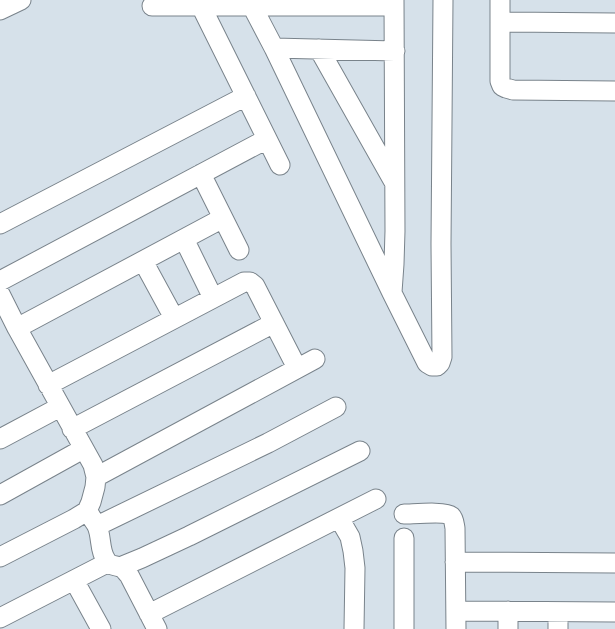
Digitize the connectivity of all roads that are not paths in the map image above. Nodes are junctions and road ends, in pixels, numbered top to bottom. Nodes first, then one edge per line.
1 (21, 0) edge
2 (443, 0) edge
3 (500, 0) edge
4 (394, 3) edge
5 (152, 6) dead end
6 (200, 6) junction
7 (252, 6) junction
8 (0, 10) edge
9 (500, 22) junction
10 (615, 23) edge
11 (274, 48) junction
12 (319, 49) junction
13 (395, 52) junction
14 (615, 91) edge
15 (246, 96) junction
16 (267, 140) junction
17 (280, 165) dead end
18 (201, 174) junction
19 (394, 183) junction
20 (223, 218) junction
21 (0, 224) edge
22 (184, 239) junction
23 (239, 250) dead end
24 (143, 261) junction
25 (0, 293) edge
26 (392, 293) junction
27 (213, 298) junction
28 (174, 318) junction
29 (274, 323) junction
30 (17, 328) junction
31 (315, 359) dead end
32 (297, 368) junction
33 (48, 385) junction
34 (60, 407) junction
35 (336, 407) dead end
36 (72, 429) junction
37 (0, 439) edge
38 (83, 449) junction
39 (360, 451) dead end
40 (96, 477) junction
41 (0, 495) edge
42 (376, 499) dead end
43 (404, 514) dead end
44 (92, 518) junction
45 (339, 518) junction
46 (404, 538) dead end
47 (0, 557) edge
48 (455, 562) junction
49 (615, 563) edge
50 (114, 565) junction
51 (74, 580) junction
52 (615, 601) edge
53 (615, 612) edge
54 (0, 618) edge
55 (456, 620) edge
56 (508, 620) edge
57 (558, 620) edge
58 (153, 621) edge
59 (101, 629) edge
60 (354, 629) edge
61 (404, 629) edge
62 (614, 629) edge

1 - 8 street
2 - 26 street
3 - 9 street
4 - 7 street
4 - 13 street
5 - 6 street
6 - 7 street
6 - 15 street
7 - 11 street
9 - 10 street
9 - 14 street
11 - 12 street
11 - 26 street
12 - 13 street
12 - 19 street
13 - 19 street
15 - 16 street
15 - 21 street
16 - 17 street
16 - 18 street
18 - 20 street
18 - 25 street
19 - 26 street
20 - 22 street
20 - 23 street
22 - 24 street
22 - 27 street
24 - 28 street
24 - 30 street
25 - 30 street
27 - 28 street
27 - 29 street
28 - 33 street
29 - 32 street
29 - 36 street
30 - 33 street
31 - 32 street
32 - 40 street
33 - 34 street
34 - 36 street
34 - 37 street
35 - 44 street
36 - 38 street
38 - 40 street
38 - 41 street
39 - 50 street
40 - 44 street
42 - 45 street
43 - 48 street
44 - 47 street
44 - 50 street
45 - 58 street
45 - 60 street
46 - 61 street
48 - 49 street
48 - 55 street
50 - 51 street
50 - 58 street
51 - 54 street
51 - 59 street
52 - 53 street
53 - 57 street
53 - 62 street
55 - 56 street
56 - 57 street

